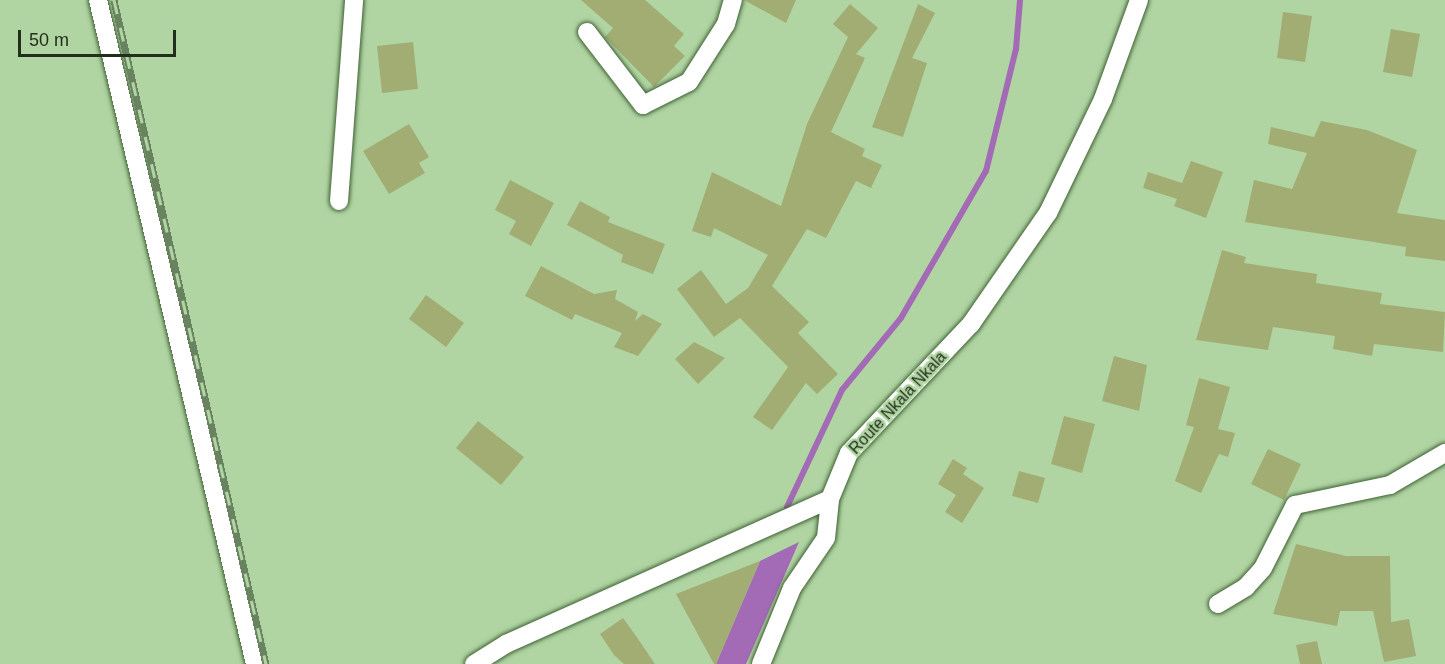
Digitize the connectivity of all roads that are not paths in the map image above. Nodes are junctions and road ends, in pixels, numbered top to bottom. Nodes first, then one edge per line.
1 (98, 0) edge
2 (354, 0) edge
3 (733, 0) edge
4 (1140, 0) edge
5 (588, 32) dead end
6 (339, 201) dead end
7 (1445, 453) edge
8 (830, 499) junction
9 (1218, 604) dead end
10 (255, 664) edge
11 (474, 664) edge
12 (761, 664) edge

1 - 10 street
2 - 6 street
3 - 5 street
4 - 8 street, Route Nkala Nkala
7 - 9 street
8 - 11 street
8 - 12 street, Route Nkala Nkala

